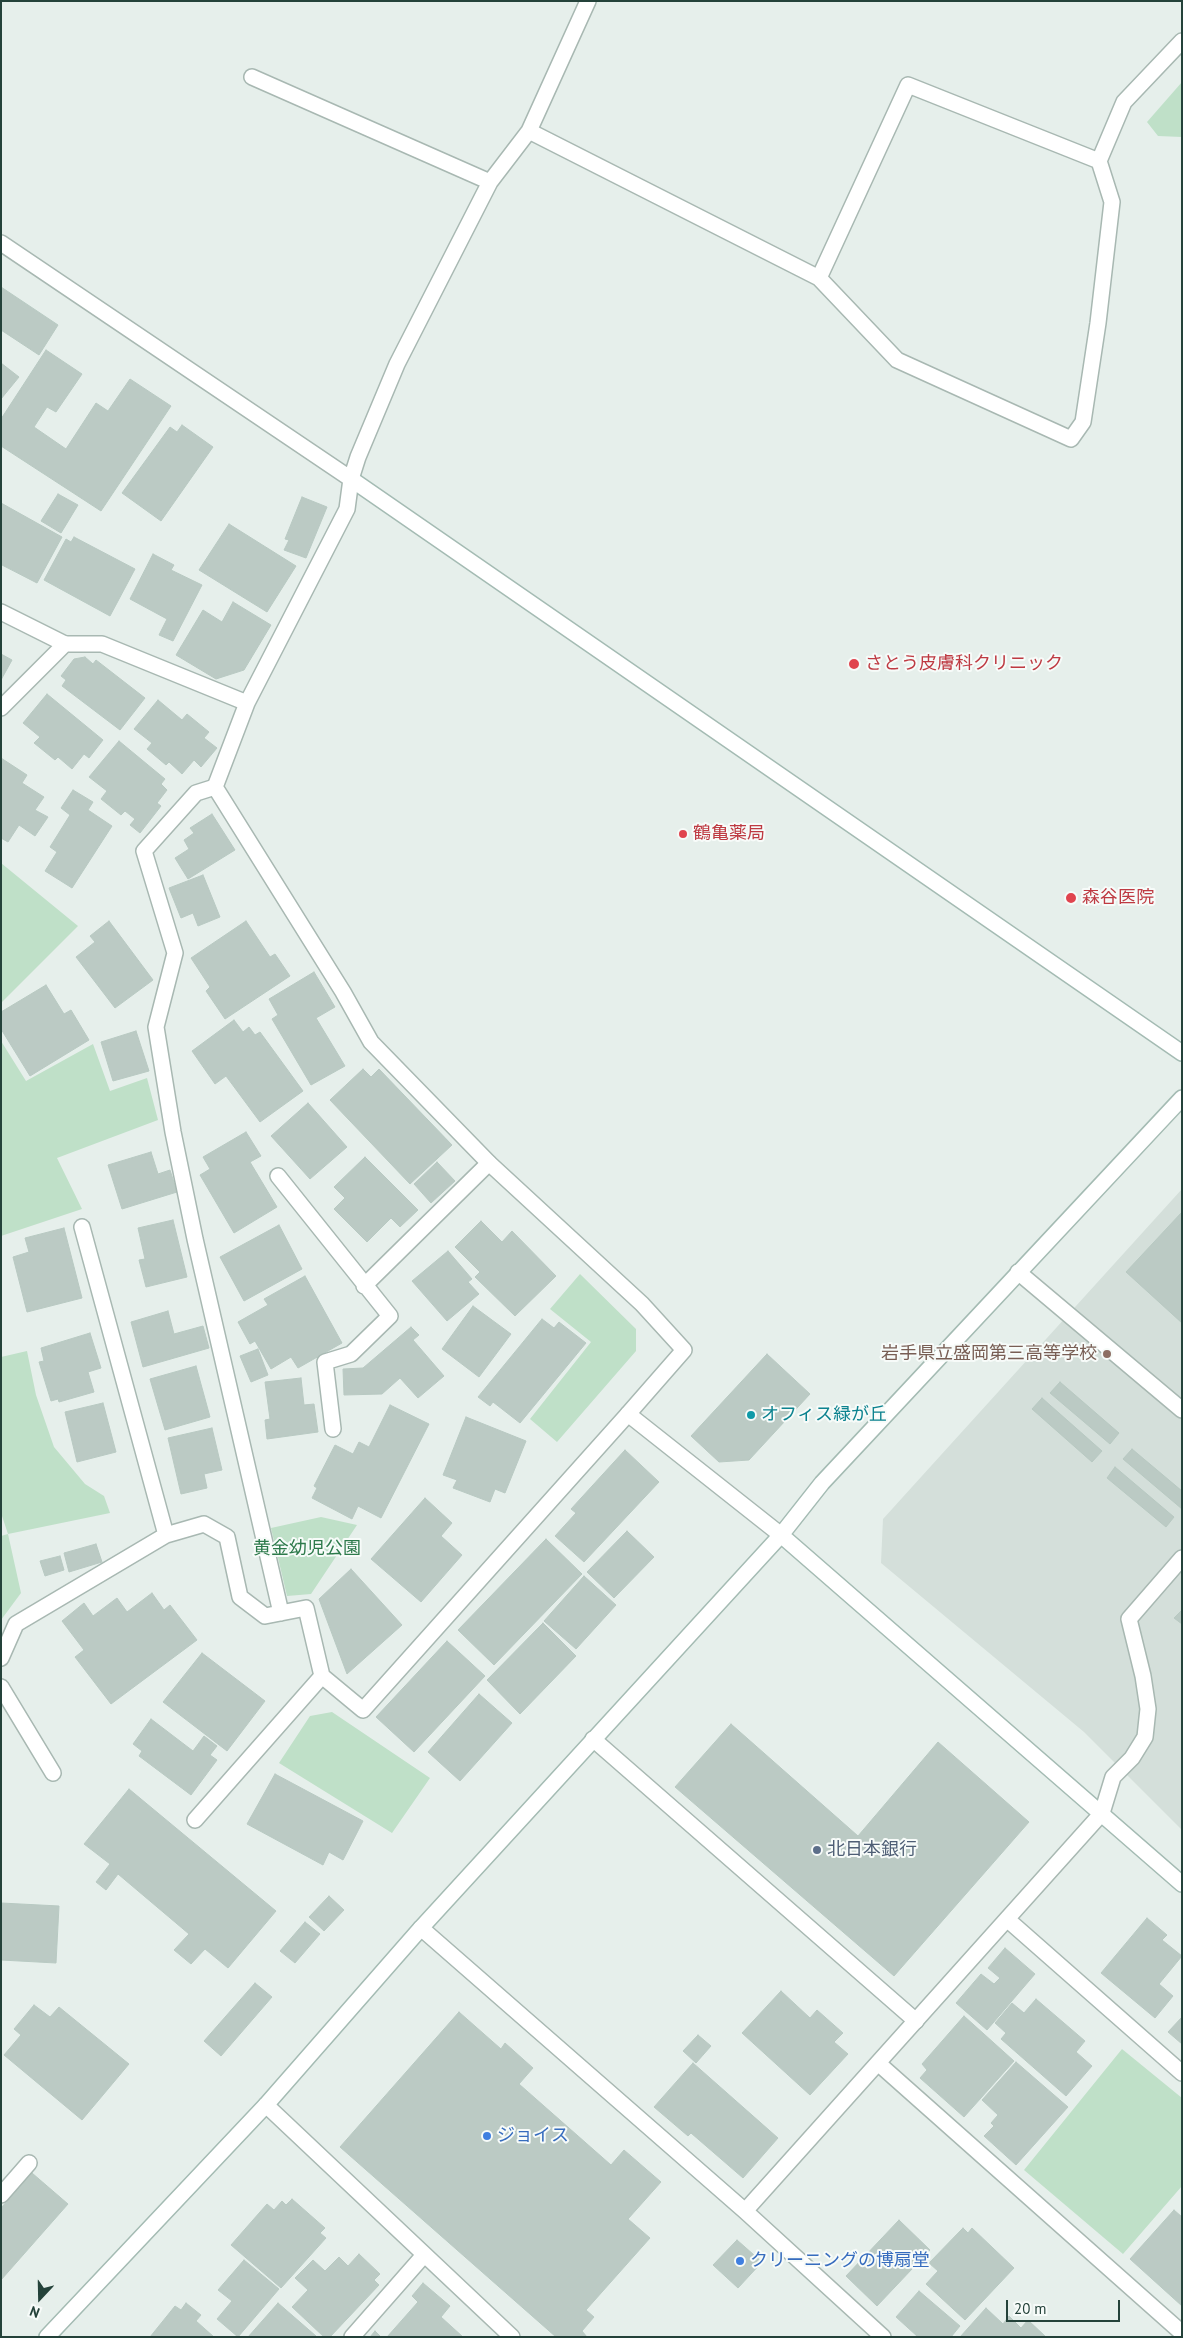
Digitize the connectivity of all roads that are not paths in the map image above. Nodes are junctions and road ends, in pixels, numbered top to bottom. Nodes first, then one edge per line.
1 (588, 1) edge
2 (1182, 41) edge
3 (252, 77) dead end
4 (529, 131) junction
5 (1098, 161) junction
6 (490, 182) junction
7 (1, 243) edge
8 (819, 278) junction
9 (351, 479) junction
10 (1, 612) edge
11 (65, 644) junction
12 (247, 703) junction
13 (1, 708) edge
14 (215, 787) junction
15 (1182, 1053) edge
16 (1182, 1098) edge
17 (489, 1163) junction
18 (278, 1176) dead end
19 (82, 1227) dead end
20 (1018, 1272) junction
21 (364, 1286) junction
22 (1182, 1410) edge
23 (628, 1414) junction
24 (333, 1429) dead end
25 (781, 1534) junction
26 (166, 1536) junction
27 (1182, 1558) edge
28 (281, 1613) junction
29 (1, 1658) edge
30 (322, 1676) junction
31 (1, 1687) edge
32 (593, 1739) junction
33 (53, 1773) dead end
34 (1102, 1813) junction
35 (195, 1820) dead end
36 (1182, 1884) edge
37 (1008, 1920) junction
38 (421, 1928) junction
39 (916, 2021) junction
40 (879, 2064) junction
41 (1182, 2073) edge
42 (266, 2105) junction
43 (29, 2163) dead end
44 (1, 2195) edge
45 (745, 2211) junction
46 (424, 2255) junction
47 (1182, 2333) edge
48 (46, 2337) edge
49 (352, 2337) edge
50 (512, 2337) edge
51 (883, 2337) edge

1 - 4 street
2 - 5 street
3 - 6 street
4 - 6 street
4 - 8 street
5 - 8 street
5 - 8 street
6 - 9 street
7 - 9 street
9 - 12 street
9 - 15 street
10 - 11 street
11 - 12 street
11 - 13 street
12 - 14 street
14 - 17 street
14 - 28 street
16 - 20 street
17 - 21 street
17 - 23 street
18 - 21 street
19 - 26 street
20 - 22 street
20 - 25 street
21 - 24 street
23 - 25 street
23 - 30 street
25 - 32 street
25 - 34 street
26 - 28 street
26 - 29 street
27 - 34 street
28 - 30 street
30 - 35 street
31 - 33 street
32 - 38 street
32 - 39 street
34 - 36 street
34 - 37 street
37 - 39 street
37 - 41 street
38 - 42 street
38 - 45 street
39 - 40 street
40 - 45 street
40 - 47 street
42 - 46 street
42 - 48 street
43 - 44 street
45 - 51 street
46 - 49 street
46 - 50 street

